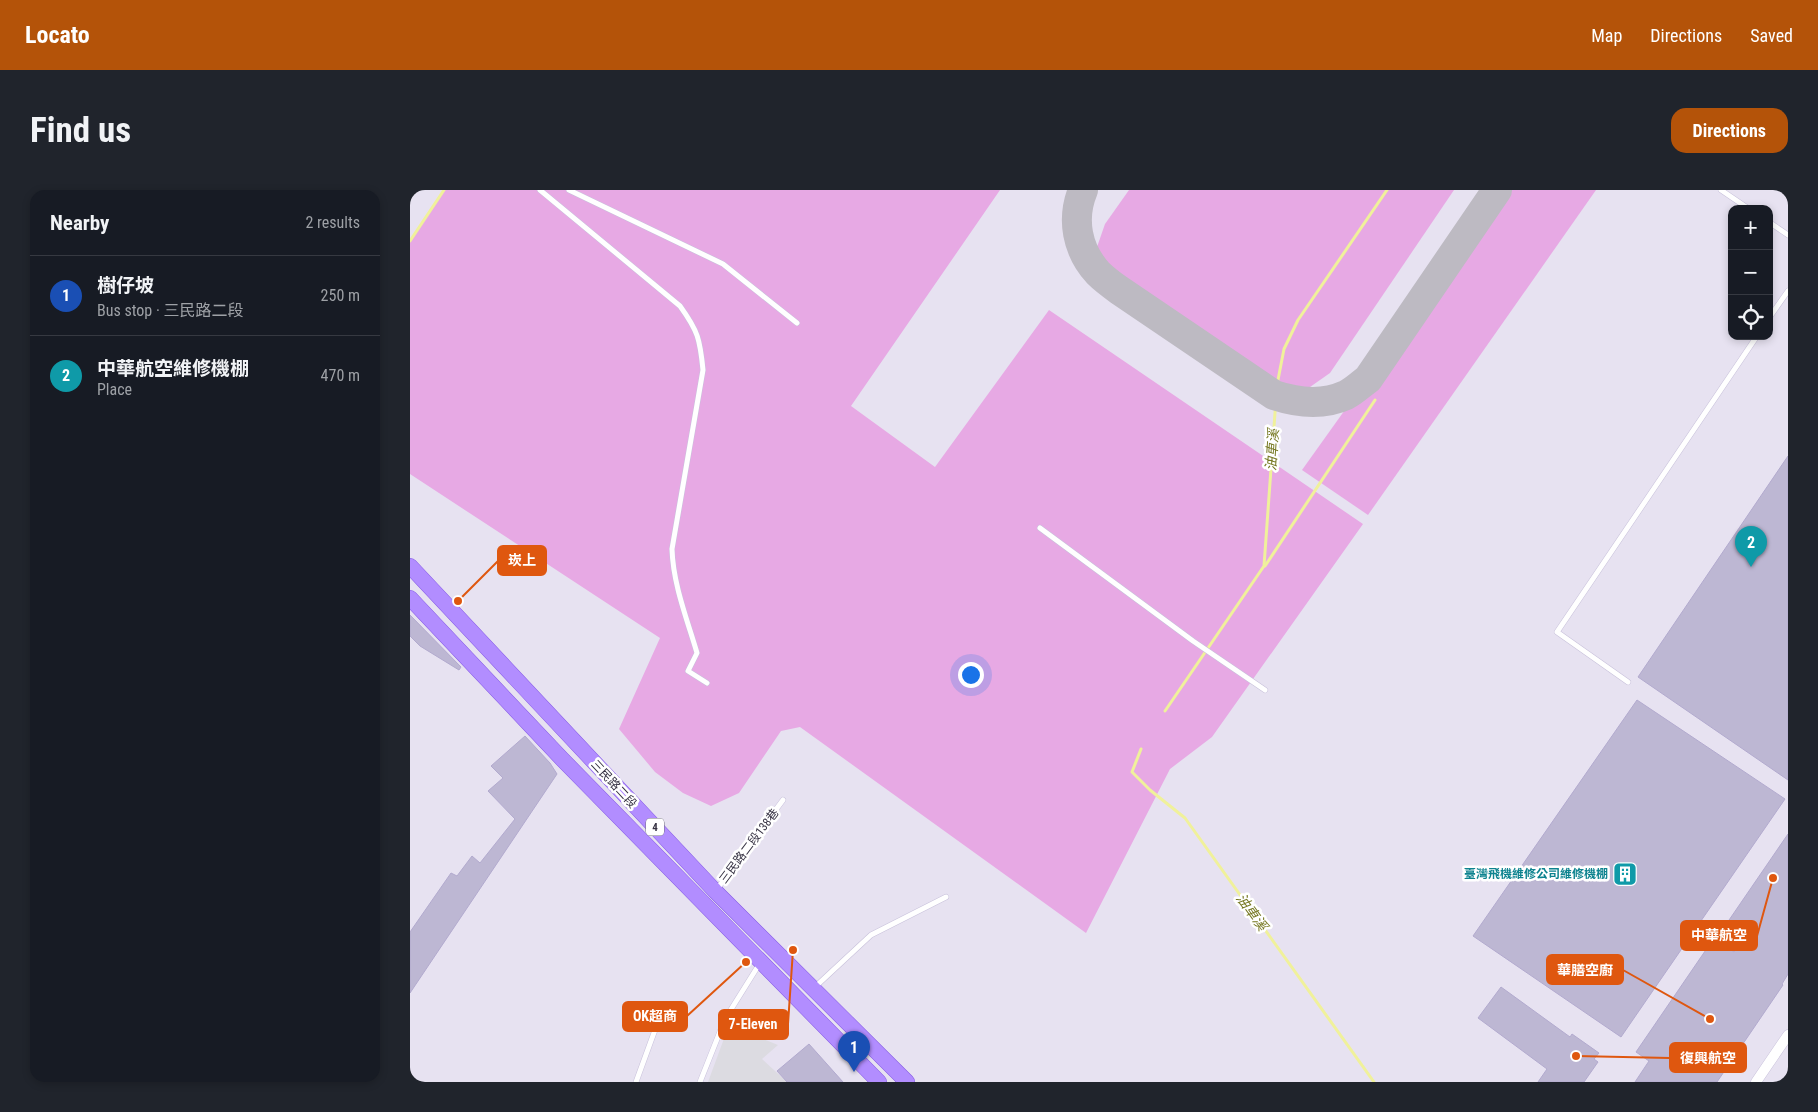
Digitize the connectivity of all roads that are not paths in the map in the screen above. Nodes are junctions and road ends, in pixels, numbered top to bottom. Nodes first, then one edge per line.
1 (540, 190) edge
2 (569, 190) edge
3 (1721, 190) edge
4 (1743, 205) edge
5 (1773, 225) edge
6 (1788, 235) edge
7 (1788, 291) edge
8 (1773, 312) edge
9 (797, 323) dead end
10 (1754, 340) edge
11 (1040, 528) dead end
12 (410, 566) edge
13 (410, 598) edge
14 (1628, 682) dead end
15 (707, 683) dead end
16 (1265, 690) dead end
17 (783, 800) dead end
18 (715, 891) junction
19 (946, 897) dead end
20 (760, 963) junction
21 (813, 989) junction
22 (659, 1019) dead end
23 (1788, 1035) edge
24 (636, 1082) edge
25 (700, 1082) edge
26 (879, 1082) edge
27 (907, 1082) edge
28 (1756, 1082) edge

1 - 15 lane
2 - 9 lane
3 - 4 lane
5 - 6 lane
7 - 8 lane
10 - 14 lane
11 - 16 lane
12 - 18 main road, 三民路二段 / 4
13 - 20 main road, 三民路二段 / 4
17 - 18 lane, 三民路二段138巷
18 - 21 main road, 三民路二段 / 4
19 - 21 lane
20 - 25 lane
20 - 26 main road, 三民路二段 / 4
21 - 27 main road, 三民路二段 / 4
22 - 24 lane
23 - 28 street

